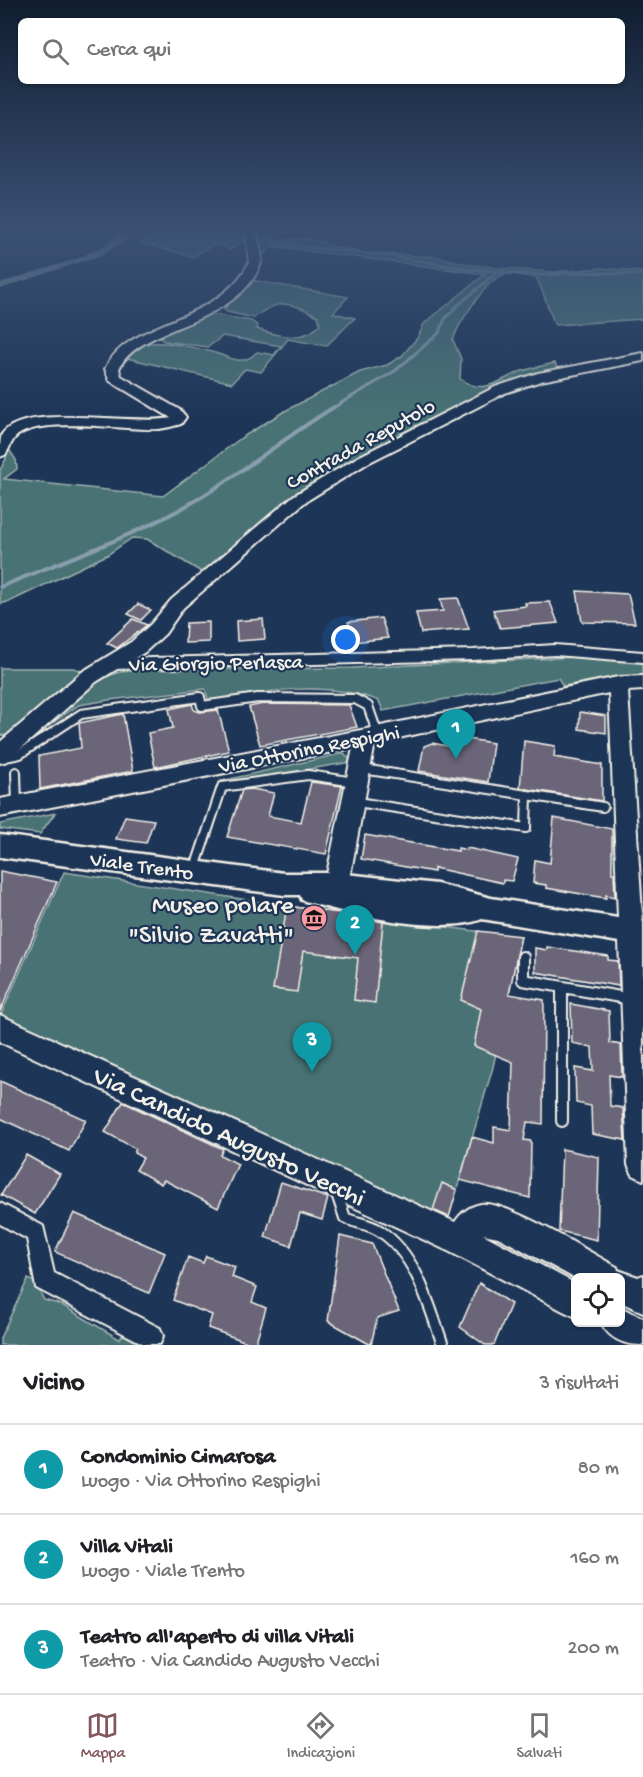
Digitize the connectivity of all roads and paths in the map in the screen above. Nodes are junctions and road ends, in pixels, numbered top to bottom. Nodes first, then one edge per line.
1 (230, 294) edge
2 (643, 357) edge
3 (0, 448) edge
4 (643, 657) edge
5 (112, 664) junction
6 (643, 683) edge
7 (618, 684) junction
8 (372, 736) junction
9 (0, 757) edge
10 (16, 772) dead end
11 (357, 784) junction
12 (527, 795) junction
13 (9, 806) edge
14 (603, 807) dead end
15 (0, 846) edge
16 (194, 872) junction
17 (335, 891) junction
18 (637, 933) edge
19 (523, 957) dead end
20 (562, 988) junction
21 (639, 1000) edge
22 (0, 1028) edge
23 (641, 1073) edge
24 (562, 1121) dead end
25 (643, 1165) edge
26 (335, 1184) junction
27 (0, 1213) edge
28 (461, 1241) junction
29 (597, 1273) edge
30 (571, 1298) edge
31 (625, 1327) edge
32 (152, 1336) dead end
33 (643, 1336) edge
34 (442, 1345) edge

1 - 3 street
2 - 5 street, Contrada Reputolo
4 - 5 street, Via Giorgio Perlasca
5 - 9 street, Via Giorgio Perlasca
6 - 7 street, Via Ottorino Respighi
7 - 8 street, Via Ottorino Respighi
7 - 18 street
8 - 9 lane
8 - 11 street
8 - 13 street, Via Ottorino Respighi
10 - 13 lane
11 - 12 lane
11 - 12 lane
11 - 16 lane
11 - 17 street
12 - 14 lane
15 - 16 main road, Viale Trento
16 - 17 main road, Viale Trento
17 - 18 main road, Viale Trento
18 - 21 street
19 - 20 lane
20 - 21 lane
20 - 24 lane
21 - 23 street
22 - 26 street, Via Candido Augusto Vecchi
23 - 25 street
26 - 28 street, Via Candido Augusto Vecchi
26 - 34 lane
27 - 32 street
28 - 29 street
28 - 30 street, Via Candido Augusto Vecchi
31 - 33 street

